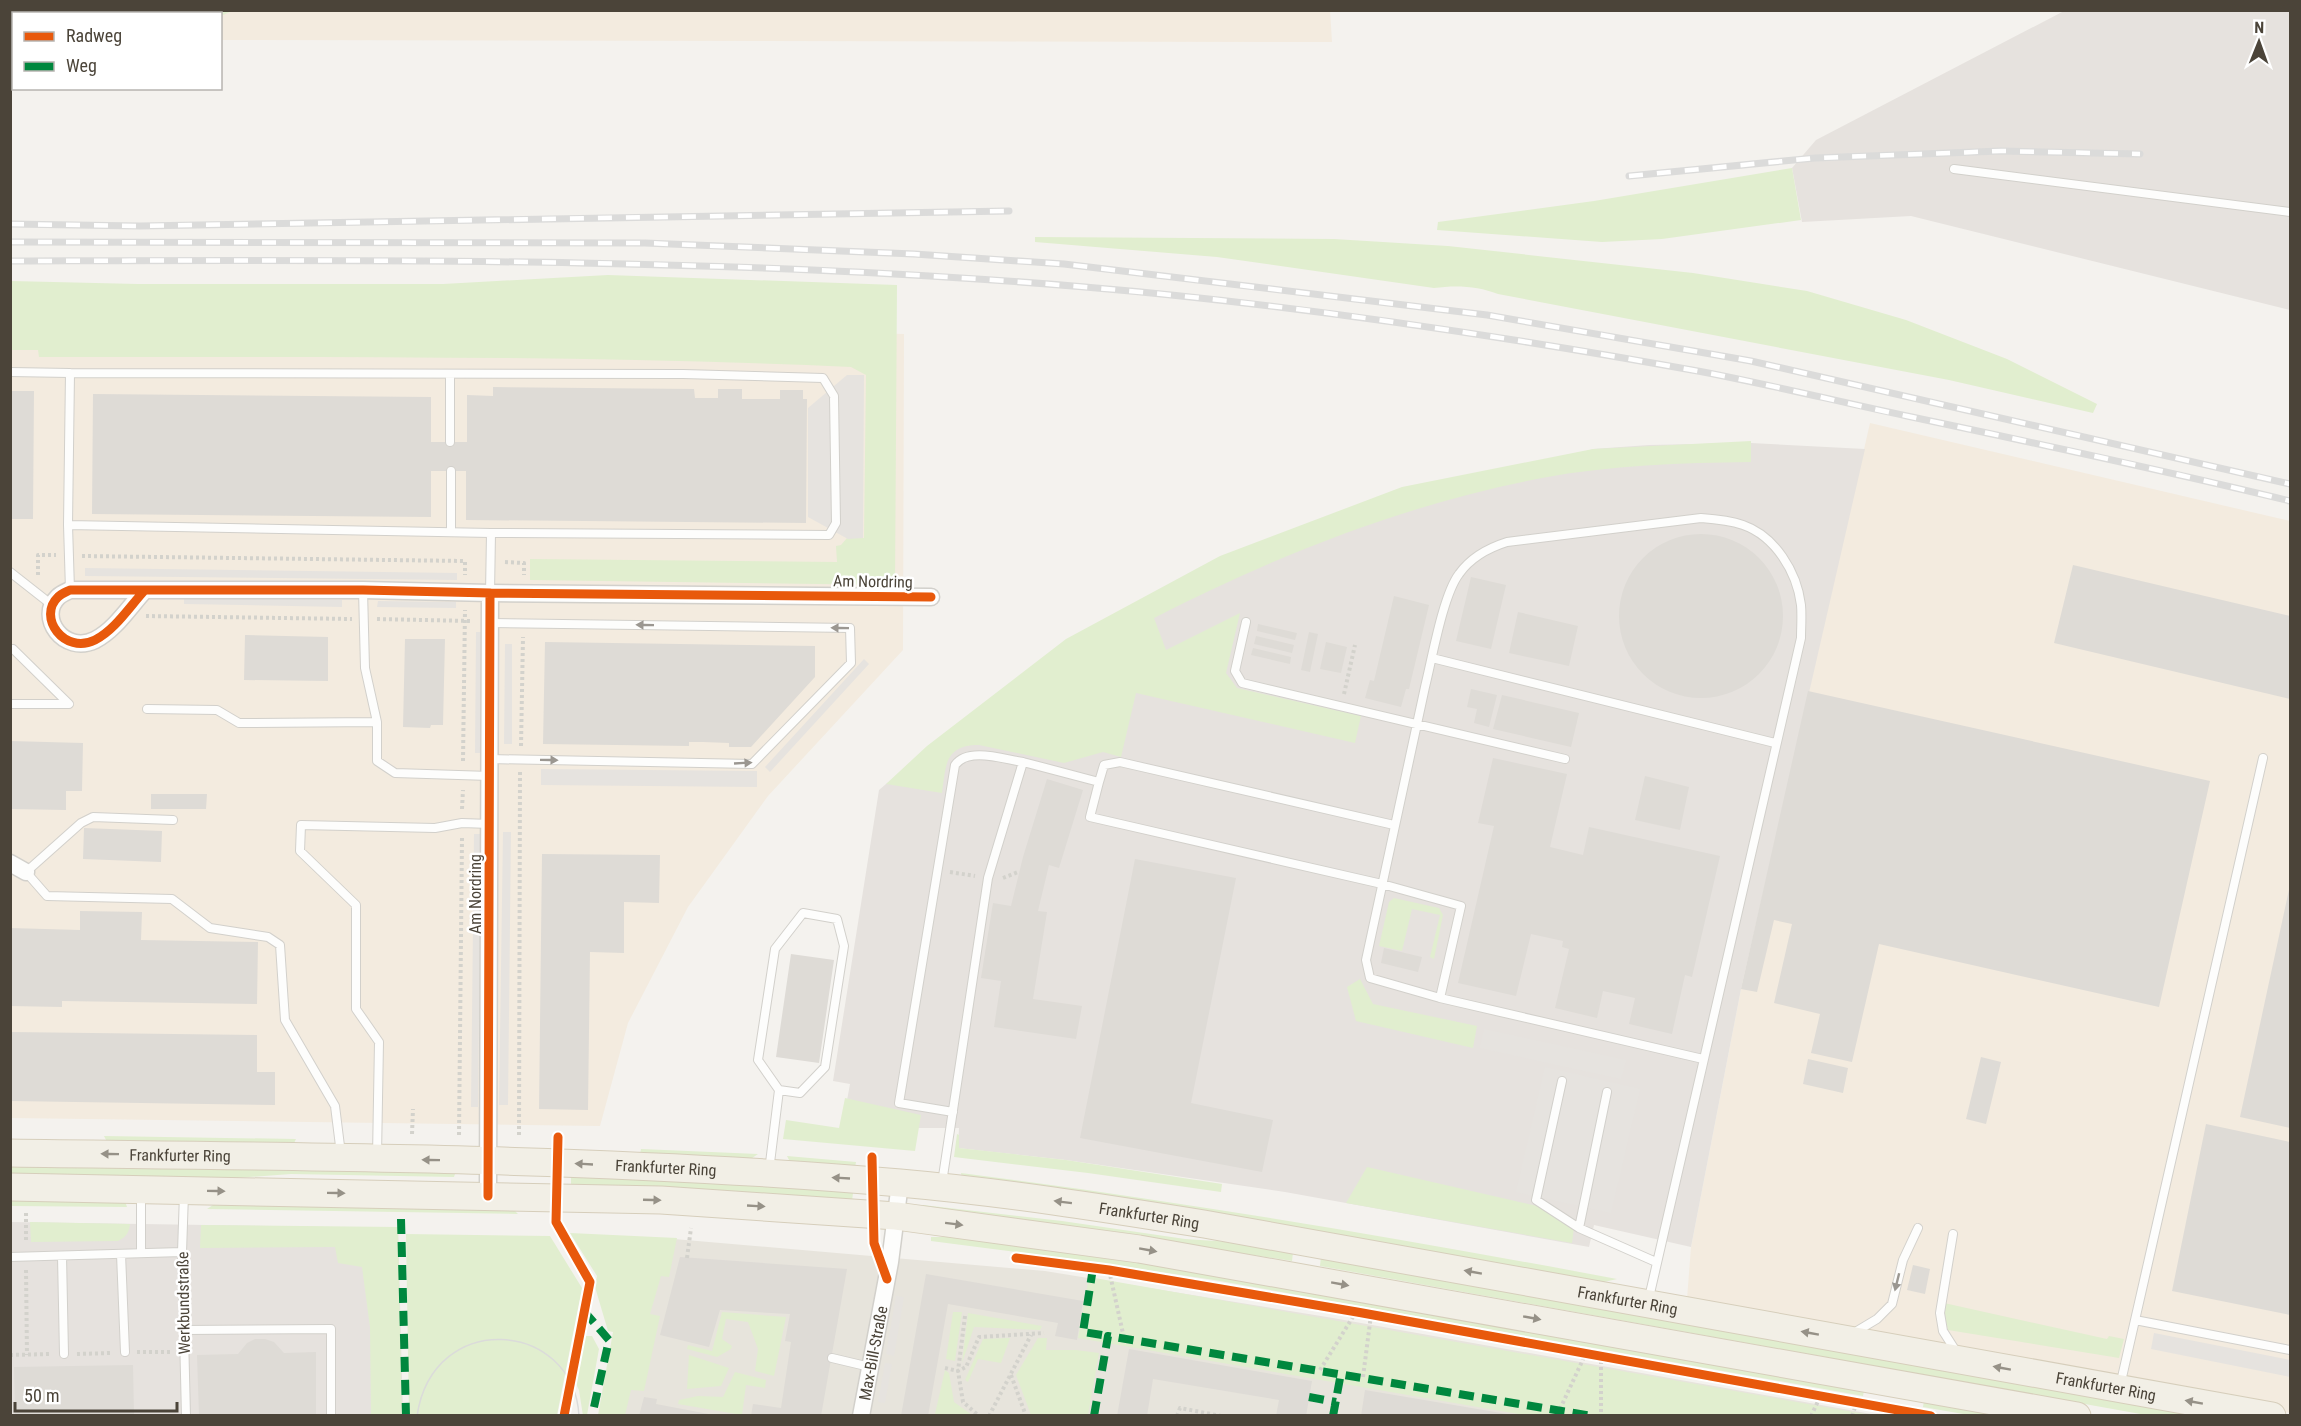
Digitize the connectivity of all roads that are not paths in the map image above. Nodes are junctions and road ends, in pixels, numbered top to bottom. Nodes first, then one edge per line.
1 (1954, 169) dead end
2 (2290, 212) edge
3 (10, 372) edge
4 (70, 373) junction
5 (450, 374) junction
6 (450, 442) dead end
7 (451, 471) dead end
8 (68, 525) junction
9 (451, 531) junction
10 (491, 533) junction
11 (10, 572) edge
12 (70, 590) junction
13 (145, 590) junction
14 (363, 590) junction
15 (490, 592) junction
16 (931, 597) dead end
17 (52, 605) junction
18 (491, 622) junction
19 (1246, 622) dead end
20 (10, 649) edge
21 (1432, 658) junction
22 (10, 704) edge
23 (147, 709) dead end
24 (377, 722) junction
25 (1417, 724) junction
26 (1775, 744) junction
27 (2263, 758) dead end
28 (1565, 759) dead end
29 (1023, 762) junction
30 (490, 767) junction
31 (1099, 782) junction
32 (173, 820) dead end
33 (490, 824) junction
34 (1394, 825) junction
35 (10, 863) edge
36 (26, 872) junction
37 (1382, 884) junction
38 (1440, 998) junction
39 (1703, 1059) junction
40 (1562, 1081) dead end
41 (779, 1090) junction
42 (1607, 1092) dead end
43 (953, 1112) junction
44 (10, 1153) edge
45 (341, 1157) junction
46 (377, 1159) junction
47 (489, 1161) junction
48 (768, 1174) junction
49 (900, 1183) junction
50 (10, 1187) edge
51 (941, 1187) junction
52 (141, 1190) junction
53 (184, 1191) junction
54 (488, 1196) junction
55 (896, 1216) junction
56 (1579, 1228) junction
57 (1918, 1228) dead end
58 (1953, 1234) dead end
59 (182, 1252) junction
60 (141, 1253) junction
61 (121, 1254) junction
62 (62, 1256) junction
63 (10, 1257) edge
64 (1656, 1262) junction
65 (1647, 1304) junction
66 (2135, 1320) junction
67 (184, 1330) junction
68 (1843, 1339) junction
69 (2290, 1350) edge
70 (125, 1352) road end
71 (64, 1354) road end
72 (832, 1359) dead end
73 (1963, 1361) junction
74 (870, 1367) junction
75 (2119, 1389) junction
76 (186, 1416) edge
77 (331, 1416) edge
78 (861, 1416) edge
79 (2077, 1416) edge
80 (2272, 1416) edge

1 - 2 lane
3 - 4 lane
4 - 5 lane
4 - 8 lane
5 - 6 lane
5 - 10 lane
7 - 9 lane
8 - 9 lane
8 - 12 lane
9 - 10 lane
10 - 15 lane
11 - 17 lane
12 - 13 street, Am Nordring
12 - 17 street
13 - 14 street, Am Nordring
13 - 17 street
14 - 15 street, Am Nordring
14 - 24 lane
15 - 16 street, Am Nordring
15 - 18 street, Am Nordring
18 - 30 street, Am Nordring
30 -> 18 lane
19 - 25 lane
20 - 22 lane
21 - 25 lane
21 - 26 lane
21 - 26 lane
23 - 24 lane
24 - 30 lane
25 - 28 lane
25 - 34 lane
26 - 39 lane
27 - 66 lane
29 - 31 lane
29 - 43 lane
29 - 43 lane
30 - 33 street, Am Nordring
31 - 34 lane
31 - 37 lane
32 - 36 lane
33 - 46 lane
33 - 47 street, Am Nordring
34 - 37 lane
35 - 36 street
36 - 45 lane
37 - 38 lane
37 - 38 lane
38 - 39 lane
39 - 64 lane
40 - 56 lane
41 - 41 lane
41 - 48 lane
42 - 56 lane
43 - 51 lane
45 -> 44 main road, Frankfurter Ring
45 - 46 main road, Frankfurter Ring
47 -> 46 main road, Frankfurter Ring
48 -> 47 main road, Frankfurter Ring
47 - 54 street, Am Nordring
49 -> 48 main road, Frankfurter Ring
49 - 51 main road, Frankfurter Ring
49 - 55 street, Max-Bill-Straße
50 - 52 main road, Frankfurter Ring
65 -> 51 main road, Frankfurter Ring
52 - 53 main road, Frankfurter Ring
52 - 60 lane
53 -> 54 main road, Frankfurter Ring
53 - 59 lane, Werkbundstraße
54 -> 55 main road, Frankfurter Ring
55 - 74 street, Max-Bill-Straße
55 -> 79 main road, Frankfurter Ring
56 - 64 lane
57 -> 68 lane
58 - 73 lane
59 - 60 lane
59 - 67 lane, Werkbundstraße
60 - 61 lane
61 - 62 lane
61 - 70 lane
62 - 63 lane
62 - 71 lane
64 - 65 lane
68 -> 65 main road, Frankfurter Ring
66 - 69 lane
66 - 75 lane
67 - 76 lane, Werkbundstraße
67 - 77 lane
68 - 73 main road, Frankfurter Ring
72 - 74 lane
75 -> 73 main road, Frankfurter Ring
74 - 78 street, Max-Bill-Straße
80 -> 75 main road, Frankfurter Ring

